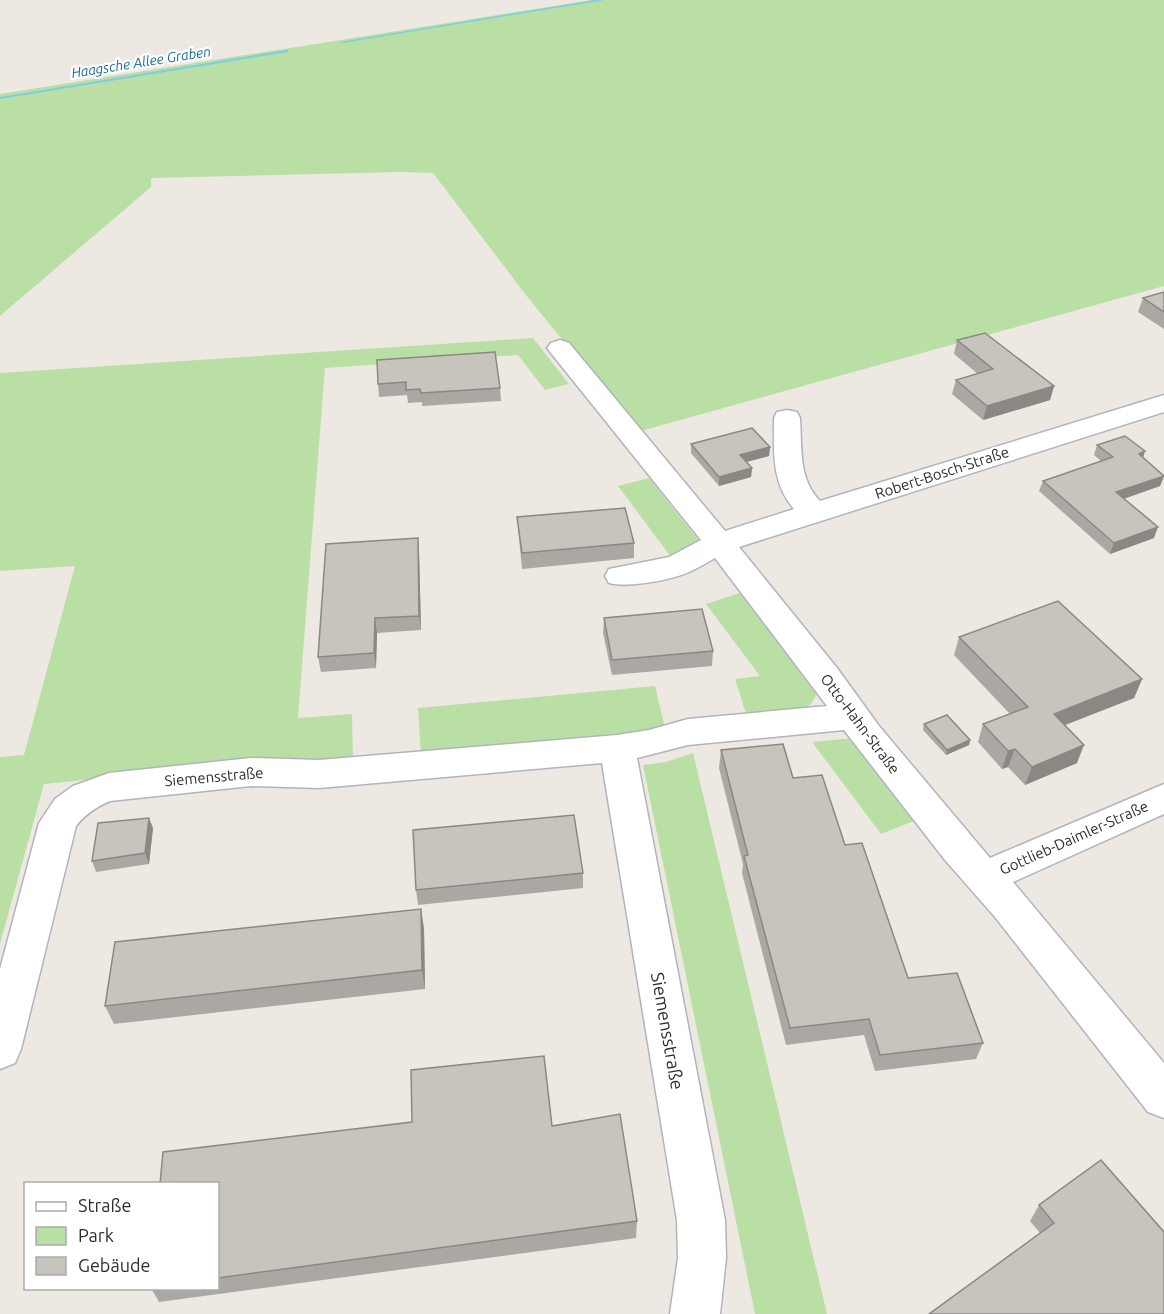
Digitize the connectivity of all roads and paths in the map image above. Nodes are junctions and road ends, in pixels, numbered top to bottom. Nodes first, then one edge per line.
1 (560, 348) dead end
2 (1164, 403) edge
3 (788, 418) dead end
4 (814, 513) junction
5 (719, 543) junction
6 (620, 576) dead end
7 (852, 716) junction
8 (617, 748) junction
9 (1164, 798) edge
10 (984, 878) junction
11 (0, 1049) edge
12 (1164, 1097) edge
13 (695, 1314) edge

1 - 5 street, Otto-Hahn-Straße
2 - 4 street, Robert-Bosch-Straße
3 - 4 street
4 - 5 street, Robert-Bosch-Straße
5 - 6 street, Robert-Bosch-Straße
5 - 7 street, Otto-Hahn-Straße
7 - 8 street, Siemensstraße
7 - 10 street, Otto-Hahn-Straße
8 - 11 street, Siemensstraße
8 - 13 street, Siemensstraße
9 - 10 street, Gottlieb-Daimler-Straße
10 - 12 street, Otto-Hahn-Straße

